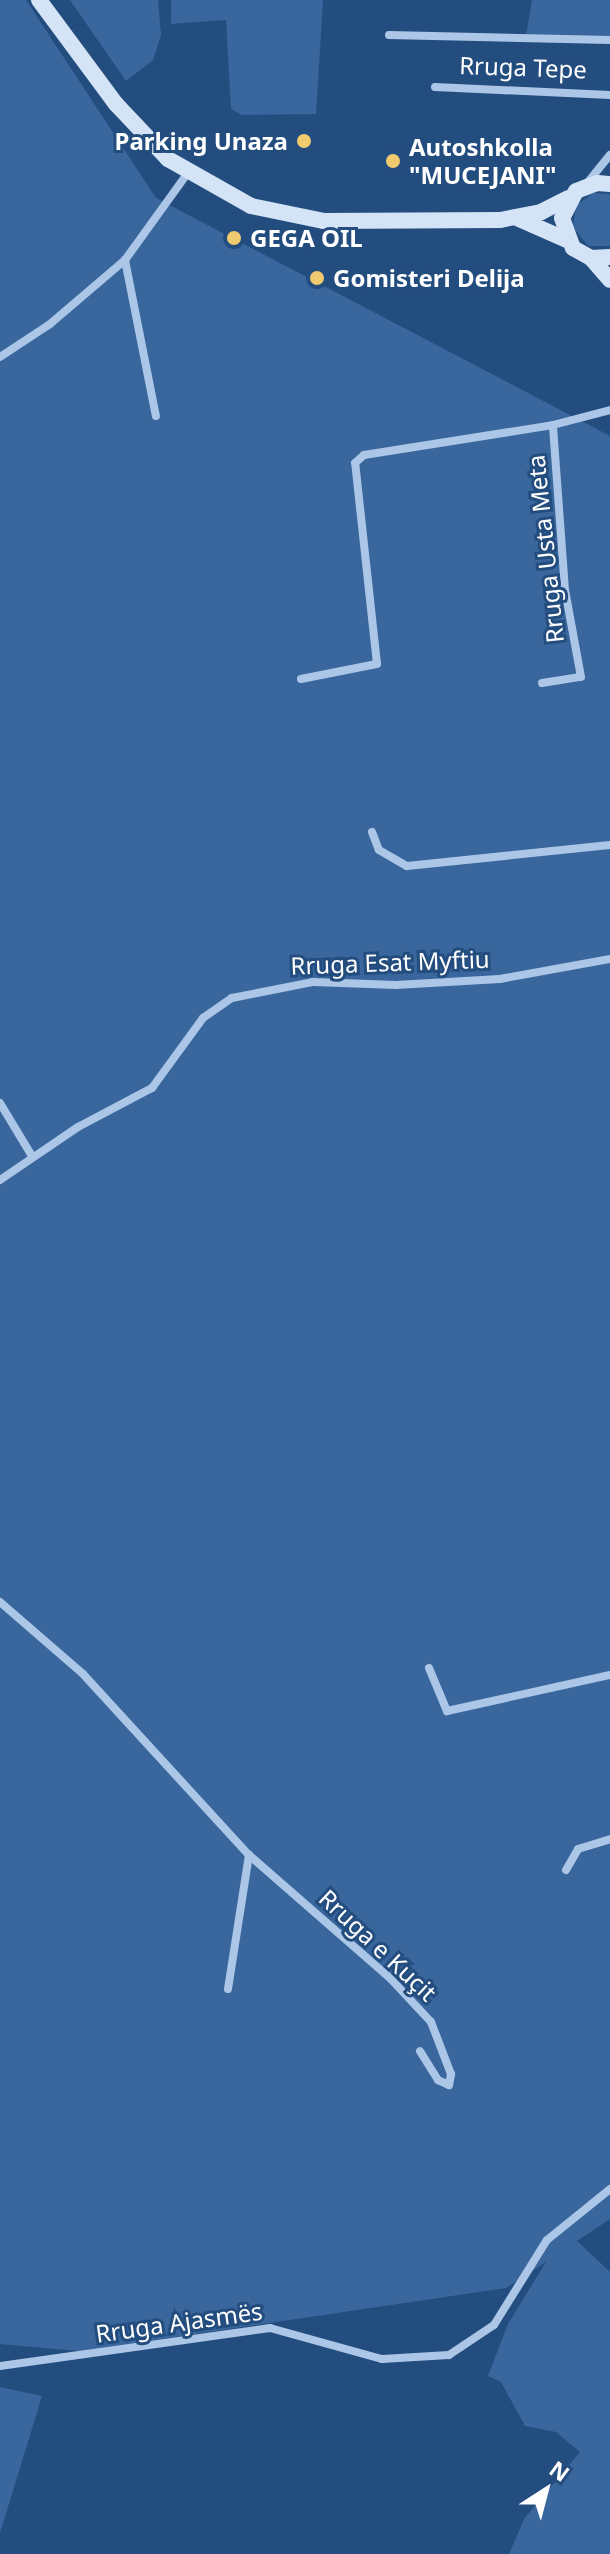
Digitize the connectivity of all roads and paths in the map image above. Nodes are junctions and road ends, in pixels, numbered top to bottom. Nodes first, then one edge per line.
1 (39, 0) edge
2 (389, 35) dead end
3 (610, 40) edge
4 (435, 87) dead end
5 (610, 95) edge
6 (610, 155) edge
7 (187, 174) junction
8 (610, 184) edge
9 (584, 186) junction
10 (569, 198) junction
11 (518, 219) junction
12 (567, 240) junction
13 (610, 257) edge
14 (591, 258) junction
15 (125, 260) junction
16 (610, 280) edge
17 (0, 357) edge
18 (610, 410) edge
19 (156, 416) dead end
20 (553, 425) junction
21 (301, 679) dead end
22 (542, 683) dead end
23 (372, 832) dead end
24 (610, 845) edge
25 (610, 959) edge
26 (0, 1103) edge
27 (32, 1156) junction
28 (0, 1180) edge
29 (0, 1602) edge
30 (429, 1668) dead end
31 (610, 1675) edge
32 (610, 1839) edge
33 (249, 1855) junction
34 (566, 1870) dead end
35 (228, 1989) dead end
36 (420, 2051) dead end
37 (610, 2189) edge
38 (0, 2366) edge

1 - 7 main road
2 - 3 street, Rruga Tepe
4 - 5 street, Rruga Tepe
6 - 9 street
7 - 11 main road
7 - 15 street
8 - 9 main road
9 - 10 main road
10 - 11 main road
10 - 12 main road
11 - 12 main road
12 - 14 main road
13 - 14 main road
14 - 16 main road
15 - 17 street
15 - 19 street
18 - 20 street, Rruga Usta Meta
20 - 21 street, Rruga Usta Meta
20 - 22 street, Rruga Usta Meta
23 - 24 street
25 - 27 street, Rruga Esat Myftiu
26 - 27 street
27 - 28 street, Rruga Esat Myftiu
29 - 33 street, Rruga e Kuçit
30 - 31 street
32 - 34 street
33 - 35 street
33 - 36 street, Rruga e Kuçit
37 - 38 street, Rruga Ajasmës

